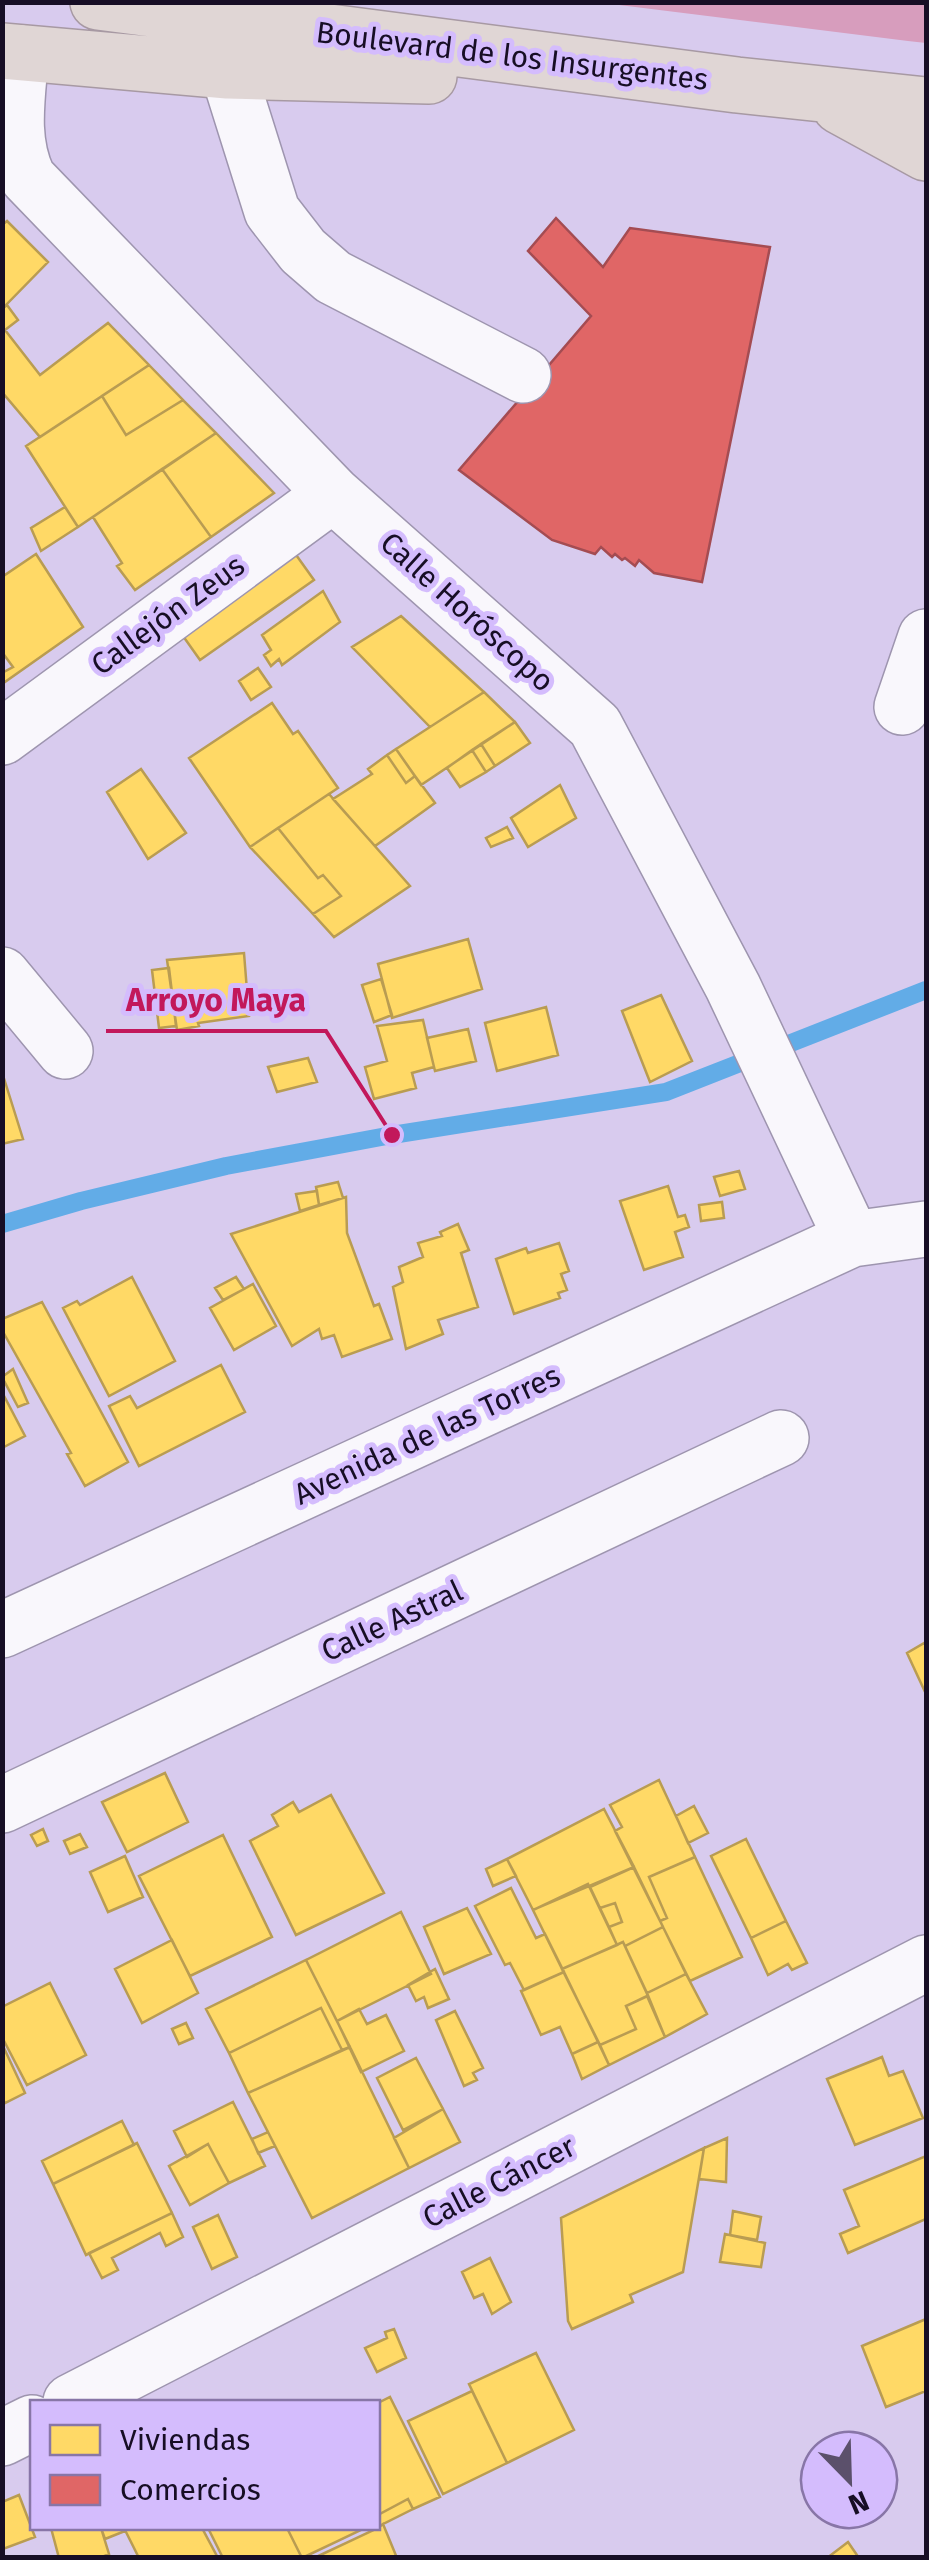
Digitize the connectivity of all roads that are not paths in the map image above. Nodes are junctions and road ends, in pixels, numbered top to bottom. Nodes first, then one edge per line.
1 (98, 2) edge
2 (12, 52) edge
3 (228, 71) junction
4 (737, 85) junction
5 (820, 95) junction
6 (926, 105) edge
7 (926, 152) edge
8 (12, 158) edge
9 (522, 375) dead end
10 (333, 494) junction
11 (926, 637) edge
12 (902, 708) dead end
13 (2, 737) edge
14 (2, 974) edge
15 (65, 1051) dead end
16 (926, 1229) edge
17 (852, 1239) junction
18 (781, 1438) dead end
19 (2, 1630) edge
20 (2, 1805) edge
21 (921, 1980) edge
22 (76, 2400) edge
23 (30, 2423) edge
24 (2, 2438) edge

1 - 4 highway, Boulevard de los Insurgentes
2 - 3 highway
2 - 8 street, Calle Horóscopo
3 - 4 highway
3 - 9 street
4 - 5 highway, Boulevard de los Insurgentes
5 - 6 highway, Boulevard de los Insurgentes
5 - 7 highway
8 - 10 street, Calle Horóscopo
10 - 13 street, Callejón Zeus
10 - 17 street, Calle Horóscopo
11 - 12 street
14 - 15 street
16 - 17 street, Avenida de las Torres
17 - 19 street, Avenida de las Torres
18 - 20 street, Calle Astral
21 - 22 street, Calle Cáncer
23 - 24 street

